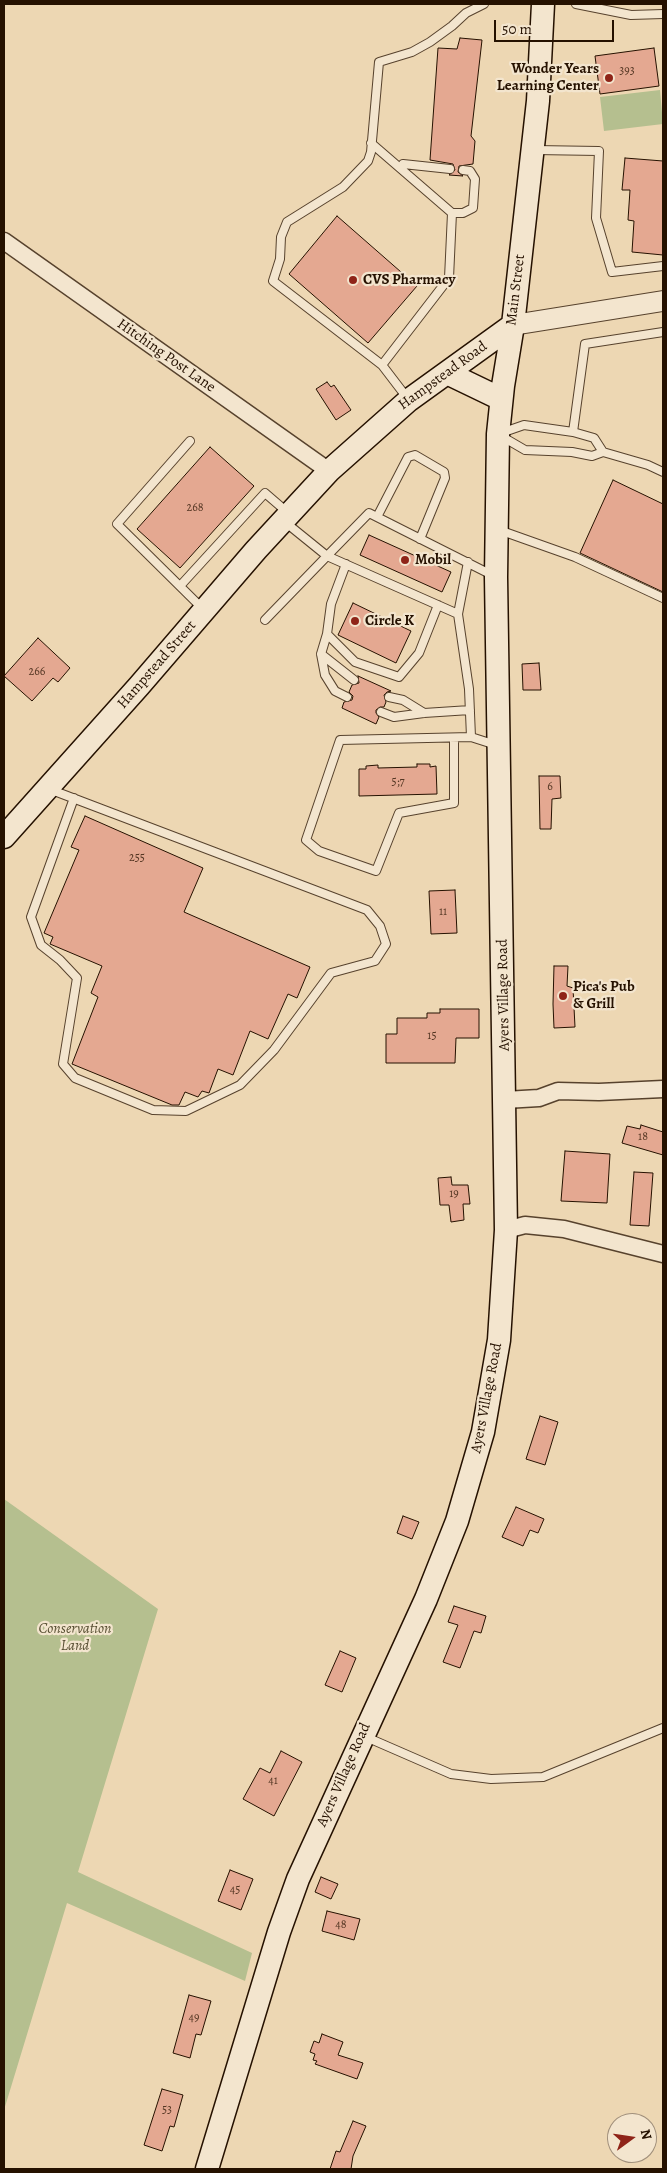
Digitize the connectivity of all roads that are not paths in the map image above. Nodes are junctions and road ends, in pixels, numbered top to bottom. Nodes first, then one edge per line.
1 (484, 4) edge
2 (543, 4) edge
3 (576, 4) edge
4 (663, 14) edge
5 (372, 143) junction
6 (532, 150) junction
7 (403, 164) dead end
8 (450, 169) dead end
9 (463, 170) dead end
10 (452, 213) junction
11 (4, 240) edge
12 (663, 266) edge
13 (663, 301) edge
14 (513, 325) junction
15 (663, 332) edge
16 (382, 365) junction
17 (447, 373) junction
18 (409, 400) junction
19 (501, 400) junction
20 (573, 432) junction
21 (498, 434) junction
22 (190, 441) dead end
23 (603, 452) junction
24 (329, 471) junction
25 (663, 472) edge
26 (309, 492) joint
27 (286, 517) junction
28 (377, 518) junction
29 (497, 530) junction
30 (420, 539) junction
31 (327, 556) junction
32 (468, 562) junction
33 (346, 564) junction
34 (496, 577) junction
35 (180, 586) junction
36 (663, 598) edge
37 (438, 605) junction
38 (205, 610) junction
39 (458, 614) junction
40 (265, 620) dead end
41 (327, 634) junction
42 (321, 654) junction
43 (354, 680) dead end
44 (347, 697) dead end
45 (389, 697) dead end
46 (470, 710) junction
47 (381, 712) dead end
48 (424, 713) junction
49 (471, 737) junction
50 (454, 738) junction
51 (499, 746) junction
52 (48, 788) junction
53 (74, 798) junction
54 (4, 837) edge
55 (663, 1089) edge
56 (506, 1100) junction
57 (506, 1230) junction
58 (663, 1254) edge
59 (663, 1728) edge
60 (362, 1736) junction
61 (207, 2169) edge

1 - 5 lane
2 - 6 main road, Main Street
3 - 4 lane
5 - 10 lane
5 - 16 lane
6 - 12 lane
6 - 14 main road, Main Street
7 - 8 lane
9 - 10 lane
10 - 16 lane
11 - 24 street, Hitching Post Lane
13 - 14 street, Hampstead Road
14 - 17 main road, Hampstead Road
14 - 19 main road, Main Street
15 - 20 lane
16 - 18 lane
17 - 18 main road, Hampstead Road
17 - 19 main road
18 - 24 main road, Hampstead Road
19 - 21 main road, Main Street
20 - 21 lane
20 - 23 lane
21 - 23 lane
21 - 29 main road, Main Street
22 - 35 lane
23 - 25 lane
24 - 26 main road, Hampstead Road
26 - 27 main road, Hampstead Street
27 - 31 lane
27 - 35 lane
27 - 38 main road, Hampstead Street
28 - 30 lane
28 - 30 lane
28 - 31 lane
29 - 34 main road, Main Street
29 - 36 lane
30 - 32 lane
31 - 33 lane
31 - 40 lane
32 - 34 lane
32 - 39 lane
33 - 37 lane
33 - 41 lane
34 - 51 main road, Ayers Village Road
35 - 38 lane
37 - 39 lane
37 - 41 lane
38 - 52 main road, Hampstead Street
39 - 46 lane
41 - 42 lane
42 - 43 lane
42 - 44 lane
45 - 48 lane
46 - 48 lane
46 - 49 lane
47 - 48 lane
49 - 50 lane
49 - 51 lane
50 - 50 lane
51 - 56 main road, Ayers Village Road
52 - 53 lane
52 - 54 main road, Hampstead Street
53 - 53 lane
55 - 56 street
56 - 57 main road, Ayers Village Road
57 - 58 street
57 - 60 main road, Ayers Village Road
59 - 60 lane
60 - 61 main road, Ayers Village Road

